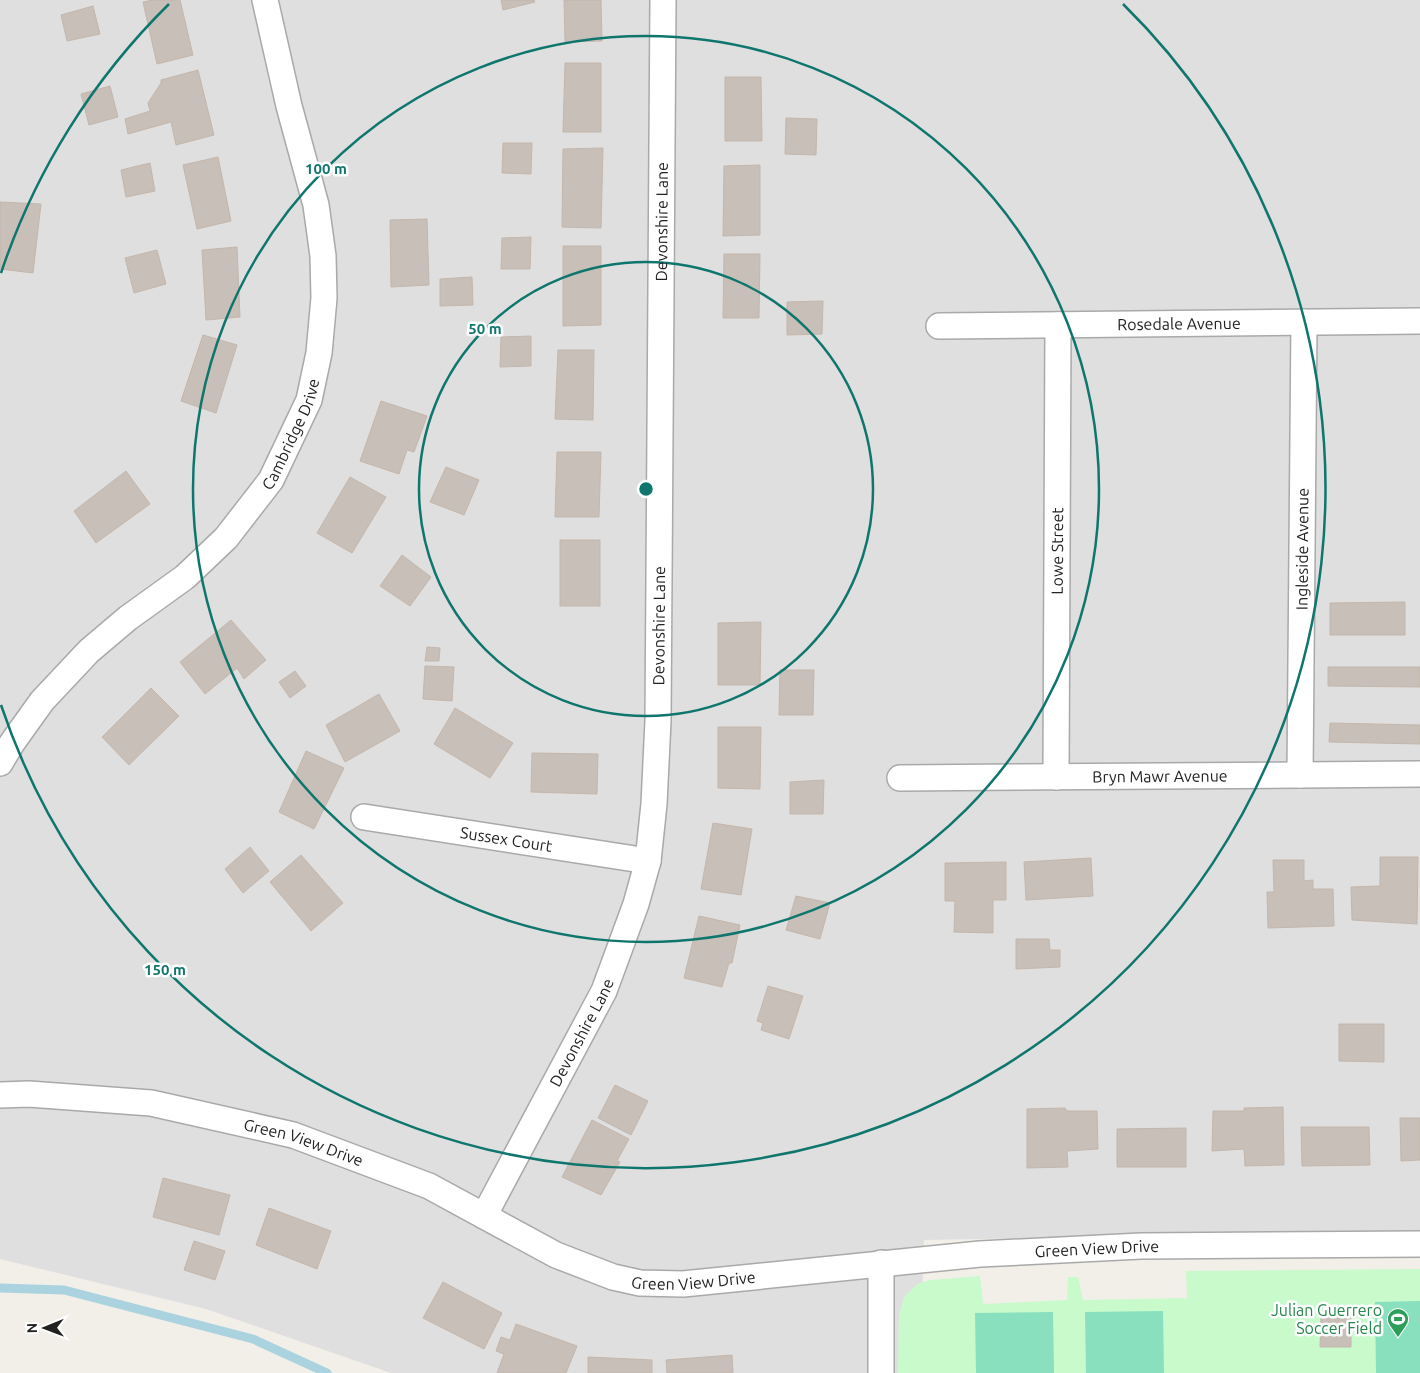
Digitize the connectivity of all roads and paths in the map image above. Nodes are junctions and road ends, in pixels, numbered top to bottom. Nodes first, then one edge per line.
1 (265, 0) edge
2 (663, 0) edge
3 (1420, 321) edge
4 (1304, 322) junction
5 (1058, 325) junction
6 (938, 326) dead end
7 (0, 763) edge
8 (1420, 774) edge
9 (1300, 775) junction
10 (1056, 777) junction
11 (900, 778) dead end
12 (364, 817) dead end
13 (648, 861) junction
14 (0, 1095) edge
15 (484, 1216) junction
16 (1420, 1244) edge
17 (881, 1263) junction
18 (881, 1373) edge

1 - 7 street, Cambridge Drive
2 - 13 street, Devonshire Lane
3 - 4 street, Rosedale Avenue
4 - 5 street, Rosedale Avenue
4 - 9 street, Ingleside Avenue
5 - 6 street, Rosedale Avenue
5 - 10 street, Lowe Street
8 - 9 street, Bryn Mawr Avenue
9 - 10 street, Bryn Mawr Avenue
10 - 11 street, Bryn Mawr Avenue
12 - 13 street, Sussex Court
13 - 15 street, Devonshire Lane
14 - 15 street, Green View Drive
15 - 17 street, Green View Drive
16 - 17 street, Green View Drive
17 - 18 street

